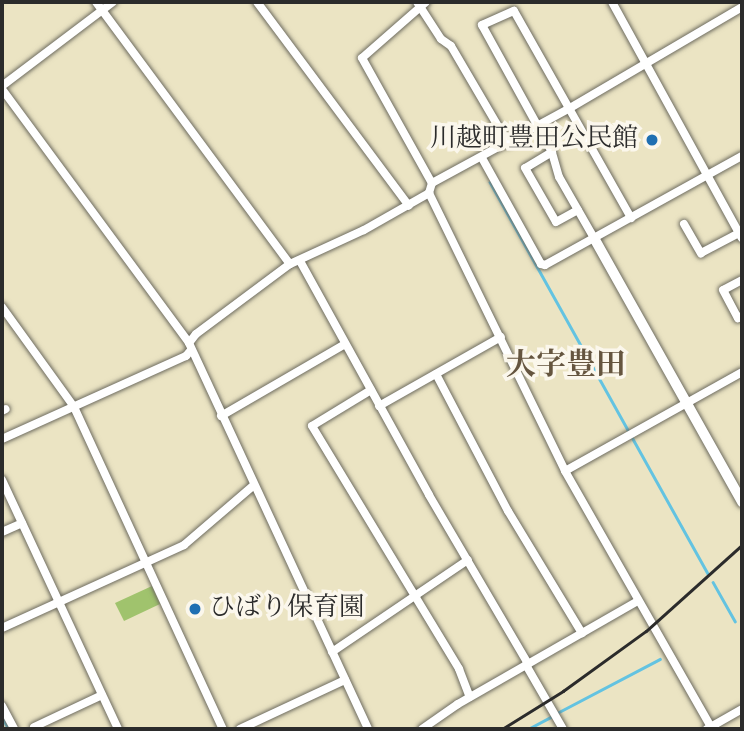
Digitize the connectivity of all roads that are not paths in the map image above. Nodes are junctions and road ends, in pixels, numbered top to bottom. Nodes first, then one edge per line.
1 (96, 2) edge
2 (113, 2) edge
3 (257, 2) edge
4 (612, 2) edge
5 (421, 3) edge
6 (742, 7) edge
7 (102, 10) junction
8 (646, 63) junction
9 (2, 88) edge
10 (570, 108) junction
11 (538, 126) junction
12 (508, 143) junction
13 (552, 152) junction
14 (742, 156) edge
15 (482, 158) junction
16 (707, 176) junction
17 (432, 183) junction
18 (429, 193) junction
19 (409, 206) junction
20 (579, 210) junction
21 (631, 218) junction
22 (684, 224) dead end
23 (741, 235) edge
24 (594, 238) junction
25 (300, 261) junction
26 (290, 264) junction
27 (742, 280) edge
28 (2, 307) edge
29 (742, 316) edge
30 (501, 337) junction
31 (345, 344) junction
32 (190, 347) junction
33 (742, 372) edge
34 (436, 373) junction
35 (371, 390) junction
36 (687, 403) junction
37 (379, 406) junction
38 (74, 407) junction
39 (220, 416) junction
40 (2, 439) edge
41 (565, 471) junction
42 (2, 480) edge
43 (254, 485) junction
44 (742, 502) edge
45 (22, 523) junction
46 (2, 532) edge
47 (468, 560) junction
48 (145, 561) junction
49 (414, 596) junction
50 (59, 601) junction
51 (638, 601) junction
52 (2, 628) edge
53 (582, 633) junction
54 (332, 652) junction
55 (527, 664) junction
56 (345, 680) junction
57 (102, 695) junction
58 (470, 697) junction
59 (2, 706) edge
60 (742, 709) edge
61 (34, 727) dead end
62 (15, 729) edge
63 (118, 729) edge
64 (223, 729) edge
65 (240, 729) edge
66 (368, 729) edge
67 (422, 729) edge
68 (563, 729) edge
69 (710, 729) edge

1 - 7 street
2 - 7 street
3 - 19 street
4 - 8 street
5 - 12 street
5 - 17 street
6 - 8 street
7 - 9 street
7 - 26 street
8 - 10 street
8 - 16 street
9 - 32 street
10 - 11 street
10 - 11 street
10 - 21 street
11 - 12 street
11 - 13 street
12 - 15 street
13 - 20 street
13 - 20 street
14 - 16 street
15 - 17 street
15 - 24 street
16 - 21 street
16 - 23 street
17 - 18 street
18 - 19 street
18 - 30 street
19 - 25 street
20 - 24 street
21 - 24 street
22 - 23 street
24 - 36 street
25 - 26 street
25 - 31 street
26 - 32 street
27 - 29 street
28 - 38 street
30 - 34 street
30 - 41 street
31 - 35 street
31 - 39 street
32 - 38 street
32 - 39 street
33 - 36 street
34 - 37 street
34 - 53 street
35 - 37 street
35 - 49 street
36 - 41 street
36 - 44 street
37 - 47 street
38 - 40 street
38 - 48 street
39 - 43 street
41 - 51 street
42 - 45 street
43 - 48 street
43 - 54 street
45 - 46 street
45 - 50 street
47 - 49 street
47 - 55 street
48 - 50 street
48 - 64 street
49 - 54 street
49 - 58 street
50 - 52 street
50 - 57 street
51 - 53 street
51 - 69 street
53 - 55 street
54 - 56 street
55 - 58 street
55 - 68 street
56 - 65 street
56 - 66 street
57 - 61 street
57 - 63 street
58 - 67 street
59 - 62 street
60 - 69 street

